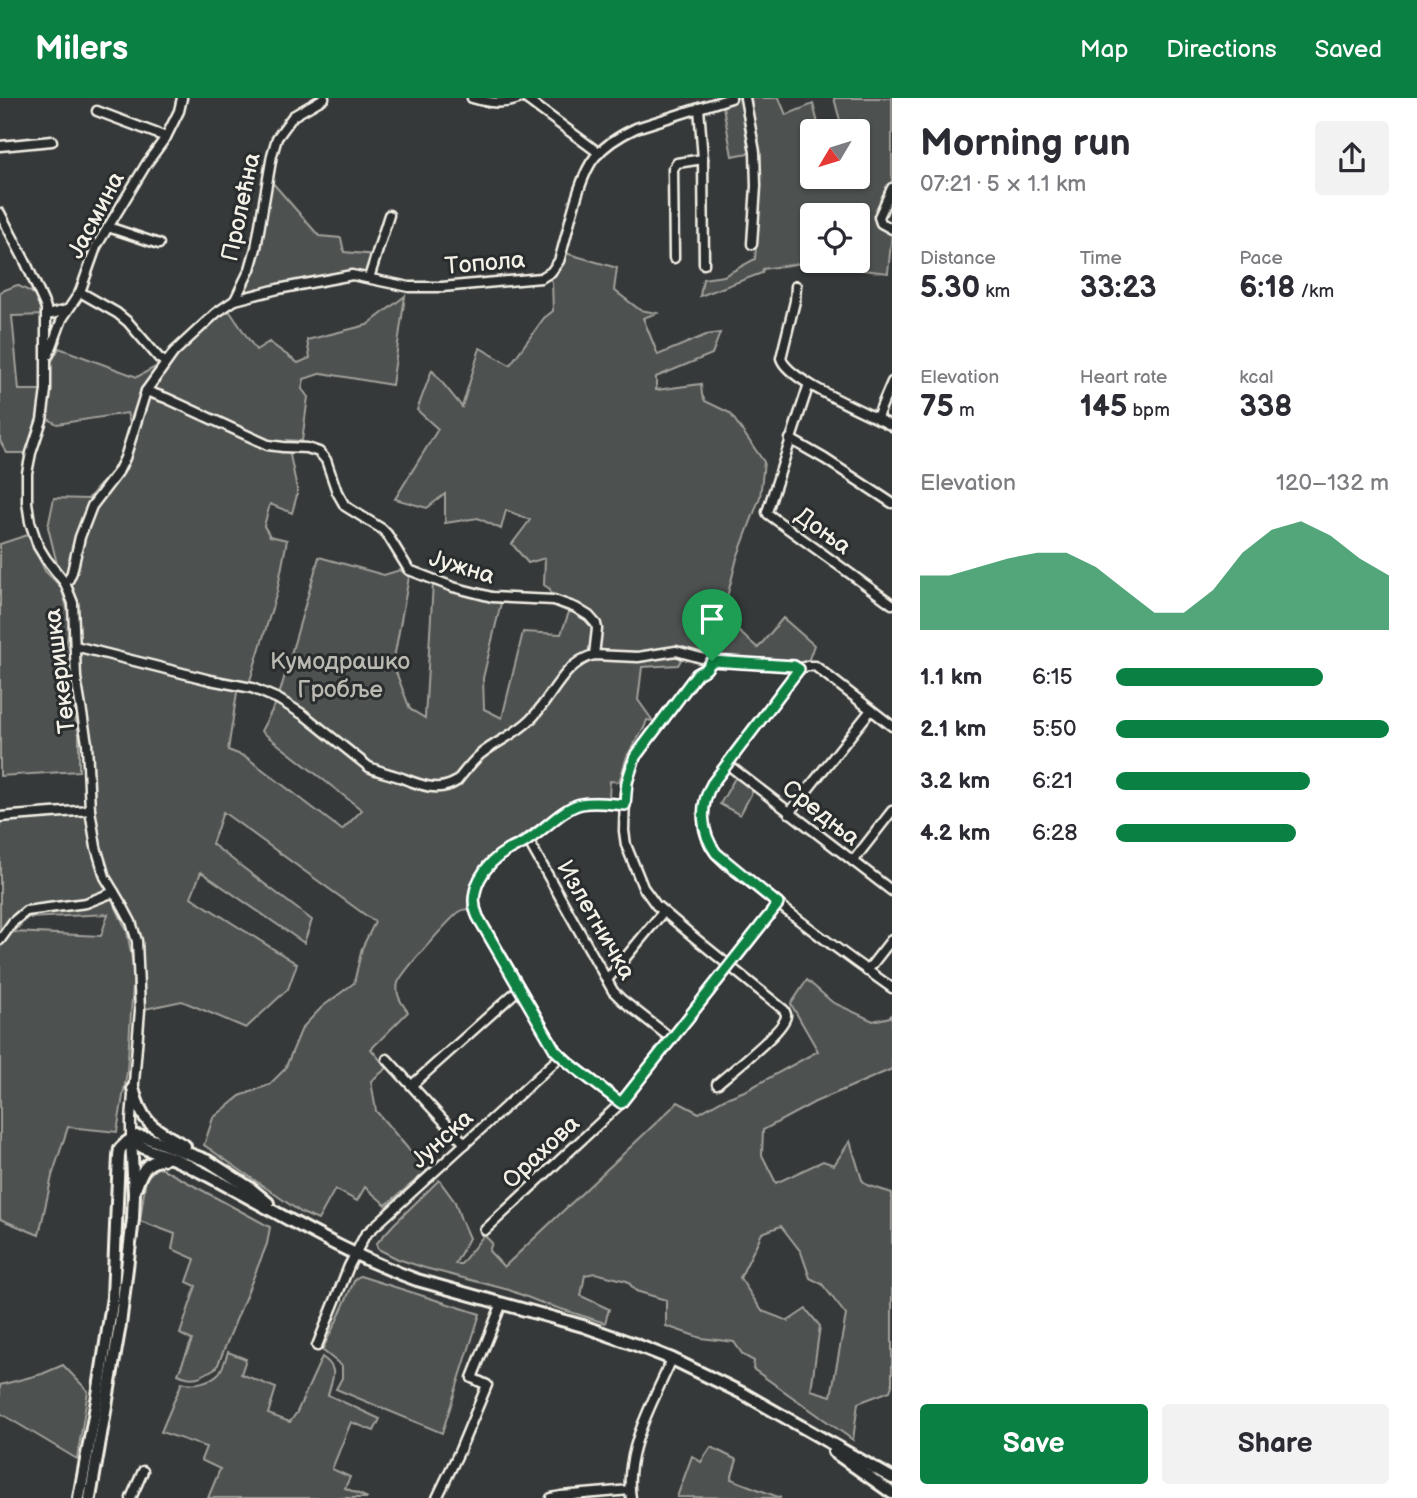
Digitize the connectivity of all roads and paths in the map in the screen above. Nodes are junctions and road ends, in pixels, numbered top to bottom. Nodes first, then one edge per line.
1 (182, 98) edge
2 (324, 98) edge
3 (472, 98) edge
4 (523, 98) edge
5 (731, 98) edge
6 (745, 98) edge
7 (699, 108) junction
8 (97, 111) dead end
9 (166, 137) junction
10 (52, 141) dead end
11 (0, 146) edge
12 (599, 153) junction
13 (703, 159) junction
14 (892, 188) edge
15 (0, 213) edge
16 (389, 215) dead end
17 (108, 227) junction
18 (892, 229) edge
19 (159, 244) dead end
20 (752, 244) dead end
21 (674, 258) dead end
22 (704, 264) dead end
23 (369, 278) junction
24 (796, 286) dead end
25 (80, 292) junction
26 (235, 300) junction
27 (67, 310) junction
28 (47, 315) junction
29 (46, 360) junction
30 (165, 362) junction
31 (892, 382) edge
32 (809, 384) junction
33 (146, 391) junction
34 (877, 417) junction
35 (892, 426) edge
36 (790, 439) junction
37 (892, 503) edge
38 (65, 583) junction
39 (892, 604) edge
40 (75, 646) junction
41 (594, 655) junction
42 (712, 661) junction
43 (799, 669) junction
44 (871, 710) junction
45 (892, 726) edge
46 (727, 764) junction
47 (625, 805) junction
48 (90, 810) junction
49 (892, 811) edge
50 (789, 813) junction
51 (0, 817) edge
52 (528, 841) junction
53 (853, 862) junction
54 (892, 891) edge
55 (114, 892) junction
56 (778, 904) junction
57 (663, 912) junction
58 (892, 939) edge
59 (0, 940) edge
60 (730, 966) junction
61 (867, 971) junction
62 (607, 981) junction
63 (892, 988) edge
64 (519, 989) junction
65 (672, 1039) junction
66 (561, 1056) junction
67 (387, 1059) dead end
68 (717, 1084) dead end
69 (412, 1086) junction
70 (133, 1088) junction
71 (621, 1103) junction
72 (131, 1139) junction
73 (465, 1144) junction
74 (169, 1157) junction
75 (208, 1161) junction
76 (134, 1193) junction
77 (284, 1216) junction
78 (485, 1230) dead end
79 (355, 1254) junction
80 (502, 1303) junction
81 (317, 1346) dead end
82 (672, 1359) junction
83 (792, 1421) junction
84 (143, 1471) dead end
85 (860, 1471) junction
86 (891, 1477) edge
87 (892, 1493) edge
88 (630, 1494) edge
89 (79, 1498) edge
90 (90, 1498) edge
91 (131, 1498) edge
92 (437, 1498) edge
93 (551, 1498) edge
94 (884, 1498) edge

1 - 9 street, Јасмина
2 - 26 street, Пролећна
3 - 4 street
4 - 12 street
5 - 7 street, Топола
6 - 20 street
7 - 12 street, Топола
7 - 13 street
8 - 9 street
9 - 17 street, Јасмина
10 - 11 street
12 - 23 street, Топола
13 - 21 street
13 - 22 street
14 - 18 street
15 - 28 street, Текеришка
16 - 23 street
17 - 19 street
17 - 25 street, Јасмина
23 - 26 street, Топола
24 - 32 street
25 - 27 street
25 - 30 street, Јасмина
26 - 30 street, Пролећна
27 - 28 street
27 - 29 street
28 - 29 street, Текеришка
29 - 38 street, Текеришка
30 - 33 street, Пролећна
31 - 34 street
32 - 34 street
32 - 36 street
33 - 38 street, Пролећна
33 - 41 street, Јужна
34 - 35 street
36 - 37 street
36 - 39 street, Доња
38 - 40 street, Текеришка
40 - 41 street
40 - 48 street, Текеришка
41 - 42 street
42 - 43 street
42 - 47 street
43 - 44 street
43 - 46 street
44 - 45 street
44 - 50 street
46 - 50 street, Средња
46 - 56 street
47 - 52 street
47 - 57 street
48 - 51 street
48 - 55 street, Текеришка
49 - 53 street
50 - 53 street, Средња
52 - 62 street, Излетничка
52 - 64 street
53 - 54 street, Средња
55 - 59 street
55 - 70 street, Текеришка
56 - 60 street, Орахова
56 - 61 street
57 - 60 street
57 - 62 street
58 - 61 street
60 - 65 street, Орахова
60 - 68 street
61 - 63 street
62 - 65 street, Излетничка
64 - 66 street
64 - 69 street
65 - 71 street, Орахова
66 - 71 street
66 - 73 street, Јунска
67 - 69 street
69 - 73 street
70 - 72 street, Текеришка
70 - 75 street
71 - 78 street, Орахова
72 - 74 street
72 - 75 street
72 - 76 street
72 - 89 street
73 - 79 street, Јунска
74 - 76 street
74 - 77 street
75 - 77 street
76 - 90 street
77 - 79 street
79 - 80 street
79 - 81 street, Јунска
80 - 82 street
80 - 92 street
82 - 83 street
82 - 88 street
83 - 85 street
83 - 86 street
84 - 91 street
85 - 87 street
85 - 94 street
88 - 93 street

